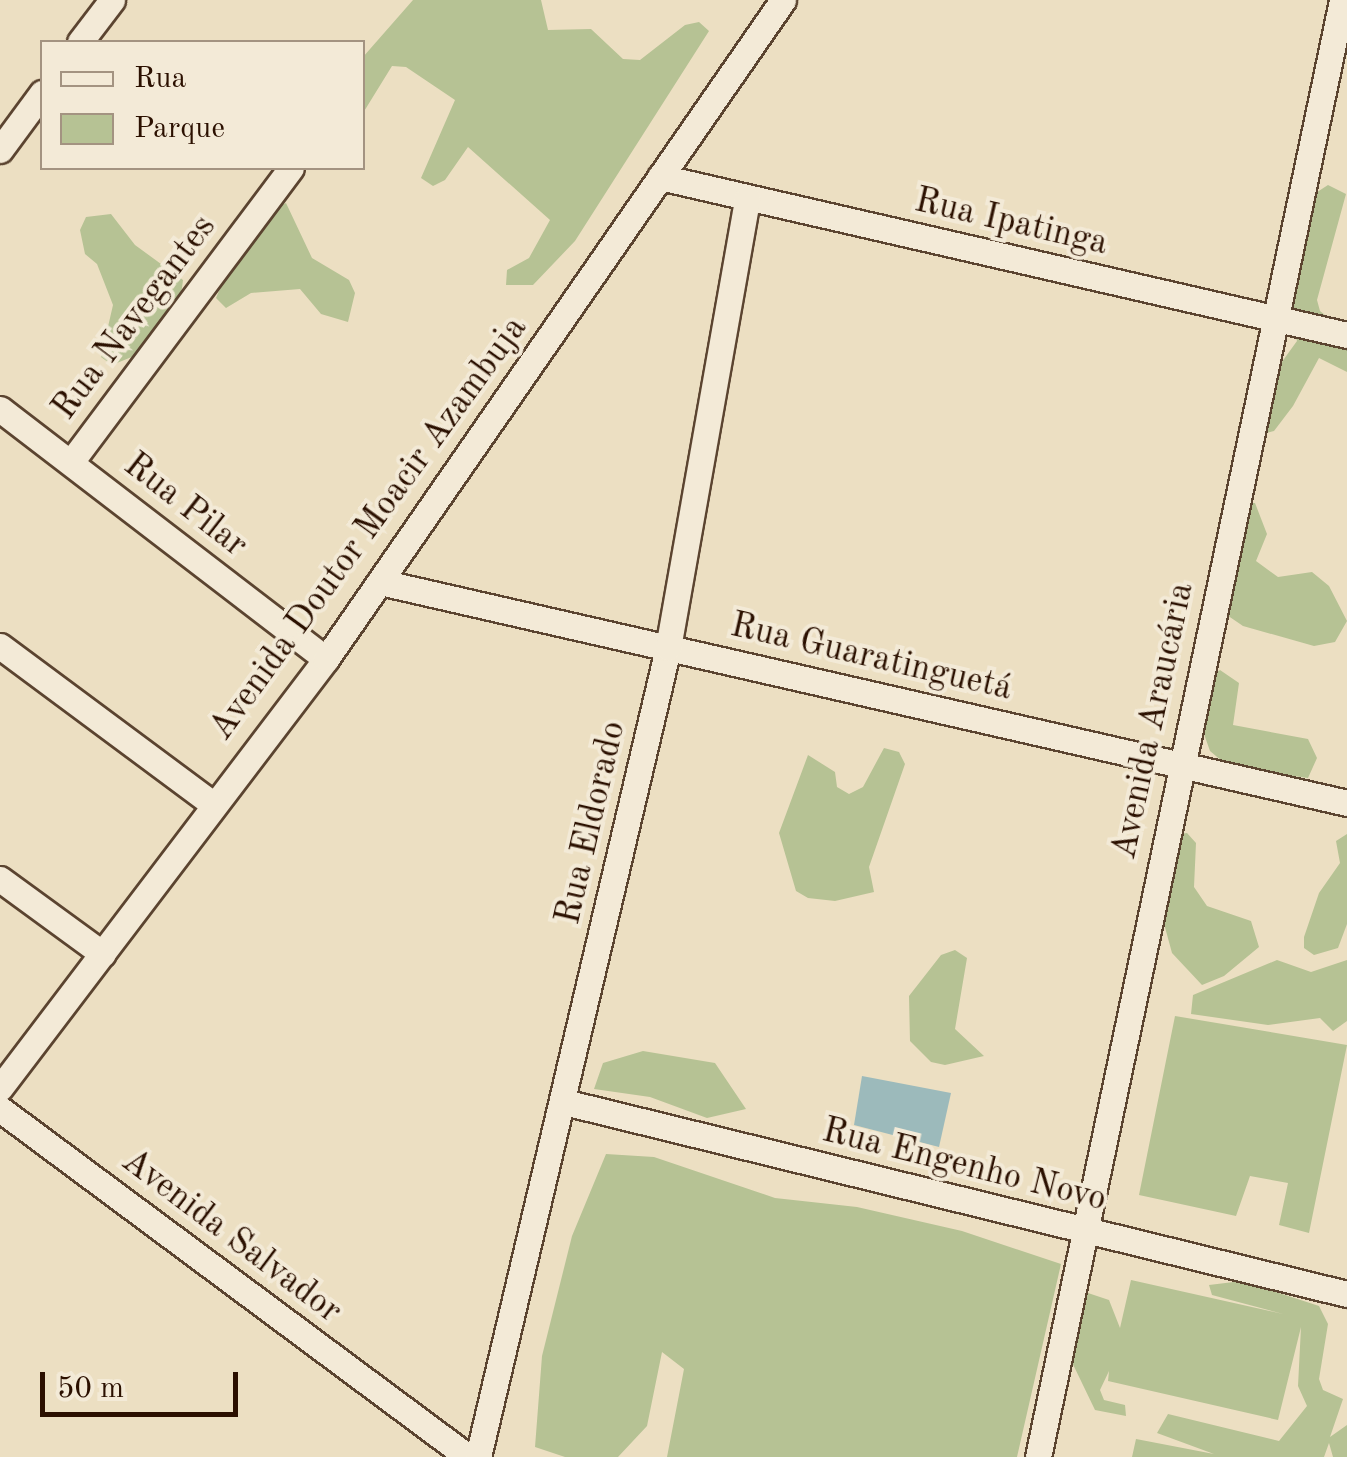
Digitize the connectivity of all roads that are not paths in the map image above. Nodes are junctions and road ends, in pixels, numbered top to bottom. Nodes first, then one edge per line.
1 (112, 0) edge
2 (782, 0) edge
3 (1342, 0) edge
4 (82, 40) edge
5 (40, 96) edge
6 (0, 150) edge
7 (289, 170) edge
8 (660, 176) junction
9 (747, 198) junction
10 (1275, 319) junction
11 (1347, 335) edge
12 (0, 410) edge
13 (70, 462) junction
14 (380, 582) junction
15 (0, 646) edge
16 (668, 648) junction
17 (326, 658) junction
18 (1181, 764) junction
19 (1347, 802) edge
20 (214, 804) junction
21 (0, 878) edge
22 (103, 954) junction
23 (0, 1088) edge
24 (564, 1102) junction
25 (0, 1109) edge
26 (1082, 1233) junction
27 (1347, 1294) edge
28 (468, 1457) edge
29 (478, 1457) edge
30 (1038, 1457) edge

1 - 4 street
2 - 8 street, Avenida Doutor Moacir Azambuja
3 - 10 street, Avenida Araucária
5 - 6 street
7 - 13 street, Rua Navegantes
8 - 9 street, Rua Ipatinga
8 - 14 street, Avenida Doutor Moacir Azambuja
9 - 10 street, Rua Ipatinga
9 - 16 street, Rua Eldorado
10 - 11 street, Rua Ipatinga
10 - 18 street, Avenida Araucária
12 - 13 street, Rua Pilar
13 - 17 street, Rua Pilar
14 - 16 street, Rua Guaratinguetá
14 - 17 street, Avenida Doutor Moacir Azambuja
15 - 20 street
16 - 18 street, Rua Guaratinguetá
16 - 24 street, Rua Eldorado
17 - 20 street, Avenida Doutor Moacir Azambuja
18 - 19 street, Rua Guaratinguetá
18 - 26 street, Avenida Araucária
20 - 22 street, Avenida Doutor Moacir Azambuja
21 - 22 street
22 - 23 street, Avenida Doutor Moacir Azambuja
24 - 26 street, Rua Engenho Novo
24 - 29 street, Rua Eldorado
25 - 28 street, Avenida Salvador
26 - 27 street, Rua Engenho Novo
26 - 30 street, Avenida Araucária

